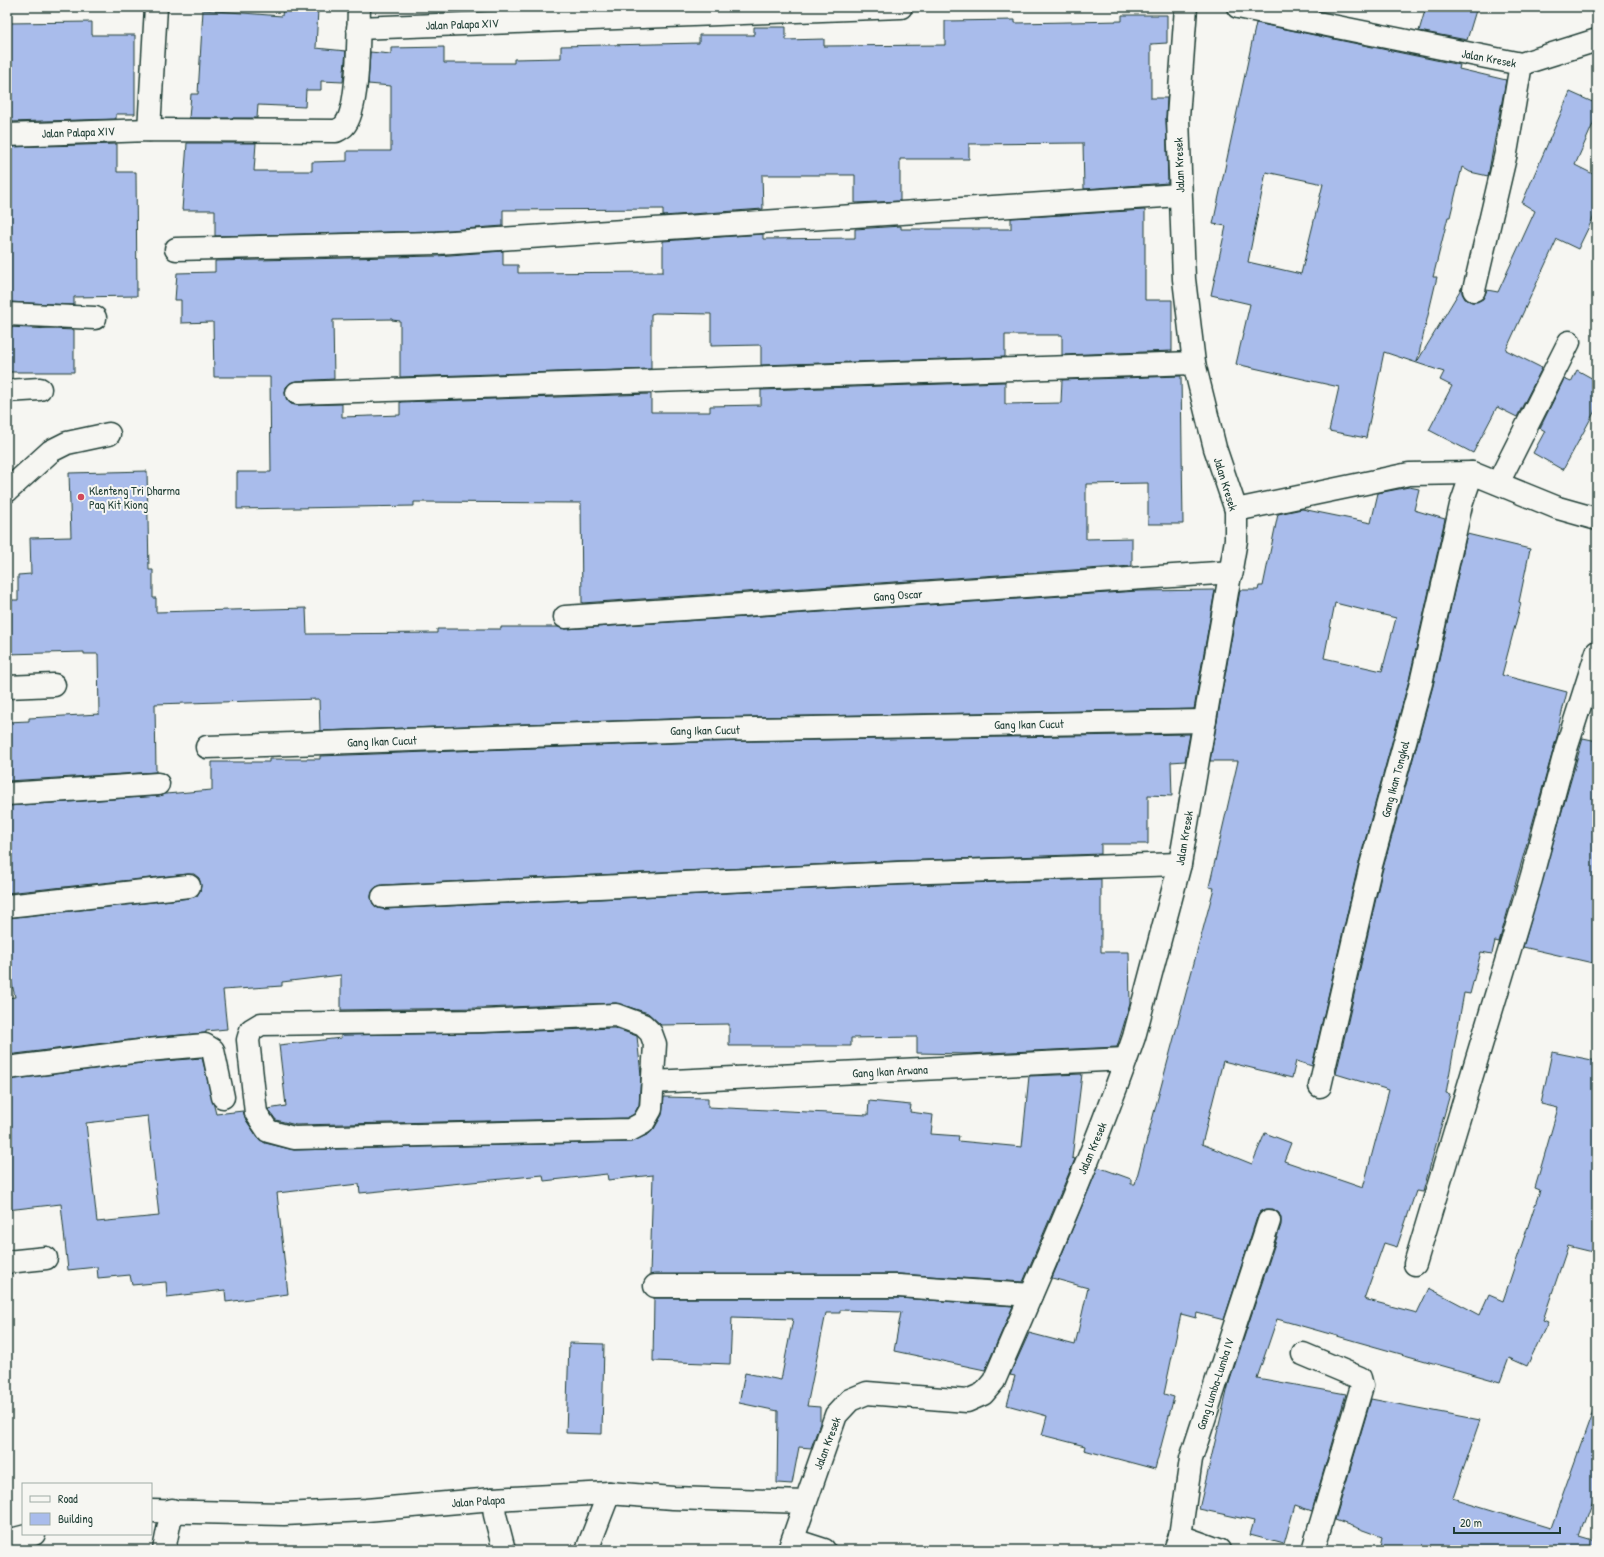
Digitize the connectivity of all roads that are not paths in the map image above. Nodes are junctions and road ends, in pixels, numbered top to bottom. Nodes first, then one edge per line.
1 (156, 7) edge
2 (359, 7) edge
3 (902, 7) edge
4 (1186, 7) edge
5 (1238, 7) edge
6 (358, 28) junction
7 (1597, 40) edge
8 (1521, 64) junction
9 (149, 130) junction
10 (7, 135) edge
11 (1180, 195) junction
12 (176, 249) dead end
13 (1474, 290) dead end
14 (7, 314) edge
15 (95, 318) dead end
16 (1569, 342) dead end
17 (1194, 363) junction
18 (40, 389) dead end
19 (7, 391) edge
20 (297, 393) dead end
21 (109, 434) dead end
22 (1472, 473) junction
23 (1498, 483) junction
24 (7, 491) edge
25 (1236, 510) junction
26 (1597, 518) edge
27 (1232, 572) junction
28 (565, 618) dead end
29 (1597, 652) edge
30 (54, 685) dead end
31 (7, 688) edge
32 (1204, 721) junction
33 (207, 747) dead end
34 (158, 784) dead end
35 (7, 794) edge
36 (1180, 864) junction
37 (189, 886) dead end
38 (383, 897) dead end
39 (7, 906) edge
40 (1126, 1059) junction
41 (7, 1068) edge
42 (653, 1082) junction
43 (1320, 1086) dead end
44 (224, 1097) dead end
45 (1269, 1221) dead end
46 (46, 1258) dead end
47 (7, 1262) edge
48 (1415, 1264) dead end
49 (656, 1286) dead end
50 (1031, 1295) junction
51 (1303, 1354) dead end
52 (609, 1493) junction
53 (493, 1499) junction
54 (805, 1502) junction
55 (172, 1510) junction
56 (152, 1511) edge
57 (30, 1535) edge
58 (7, 1541) edge
59 (1178, 1543) edge
60 (791, 1545) edge
61 (164, 1550) edge
62 (504, 1550) edge
63 (587, 1550) edge
64 (824, 1550) edge
65 (1219, 1550) edge
66 (1313, 1550) edge

1 - 9 street
2 - 6 street, Jalan Palapa XIV
3 - 6 street, Jalan Palapa XIV
4 - 11 street, Jalan Kresek
5 - 8 street, Jalan Kresek
6 - 9 street, Jalan Palapa XIV
7 - 8 street, Jalan Kresek
8 - 13 street
9 - 10 street, Jalan Palapa XIV
11 - 12 street
11 - 17 street, Jalan Kresek
14 - 15 street
16 - 23 street
17 - 20 street
17 - 25 street, Jalan Kresek
18 - 19 street
21 - 24 street
22 - 23 street
22 - 25 street
22 - 43 street, Gang Ikan Tongkol
23 - 26 street
25 - 27 street, Jalan Kresek
27 - 28 street, Gang Oscar
27 - 32 street, Jalan Kresek
29 - 48 street
30 - 31 street
32 - 33 street, Gang Ikan Cucut
32 - 36 street, Jalan Kresek
34 - 35 street
36 - 38 street
36 - 40 street, Jalan Kresek
37 - 39 street
40 - 42 street, Gang Ikan Arwana
40 - 50 street, Jalan Kresek
41 - 44 street
42 - 42 street
45 - 59 street, Gang Lumba-Lumba IV
46 - 47 street
49 - 50 street
50 - 54 street, Jalan Kresek
51 - 66 street
52 - 53 street, Jalan Palapa
52 - 54 street, Jalan Palapa
52 - 63 street
53 - 55 street, Jalan Palapa
53 - 62 street
54 - 60 street, Jalan Kresek
55 - 56 street, Jalan Palapa
55 - 61 street
57 - 58 street
59 - 65 street
60 - 64 street

